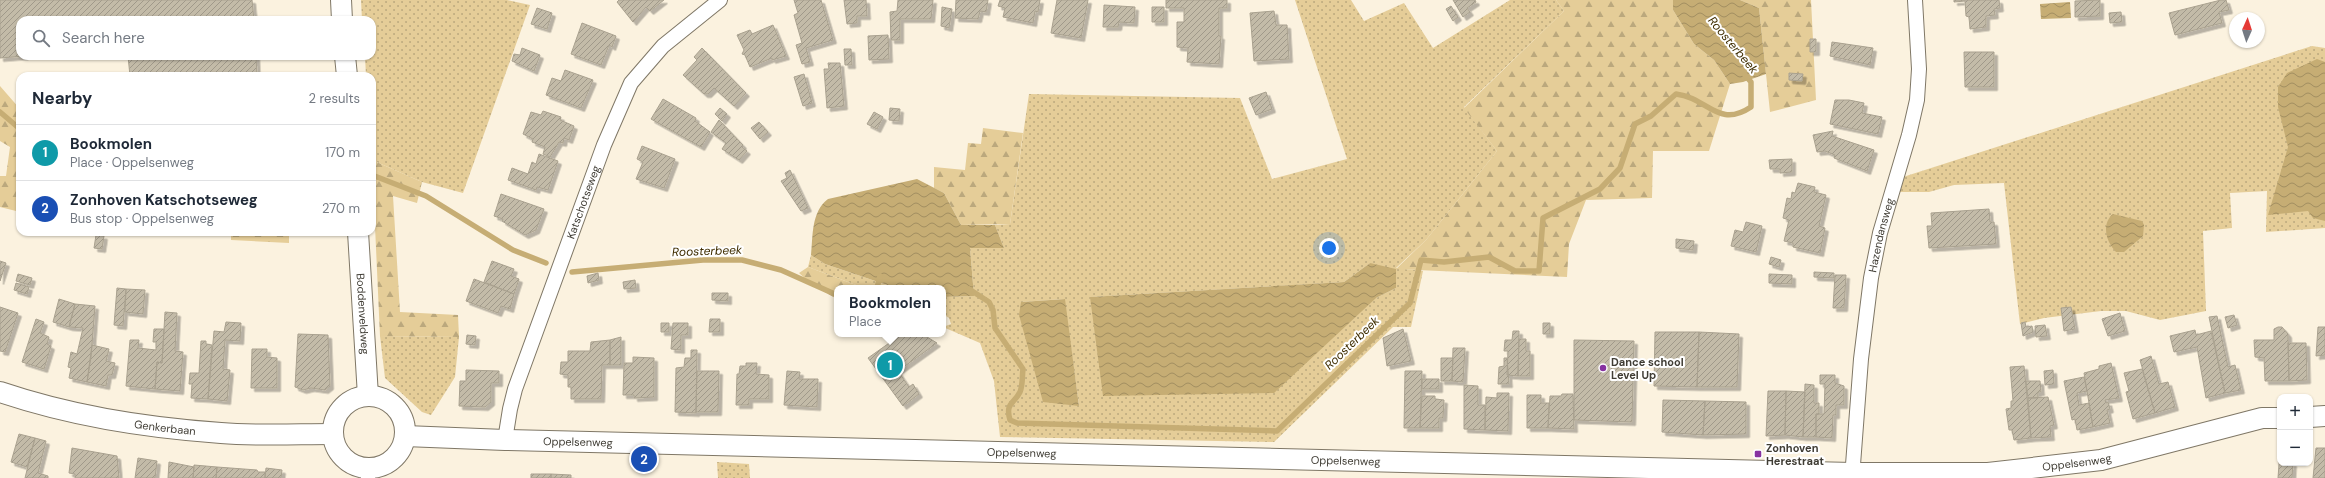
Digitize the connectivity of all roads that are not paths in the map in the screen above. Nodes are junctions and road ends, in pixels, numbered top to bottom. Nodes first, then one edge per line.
1 (341, 0) edge
2 (720, 0) edge
3 (1915, 0) edge
4 (342, 16) edge
5 (345, 60) edge
6 (347, 72) edge
7 (358, 236) edge
8 (0, 392) edge
9 (368, 396) junction
10 (2325, 416) edge
11 (2313, 417) edge
12 (2277, 418) edge
13 (333, 434) junction
14 (405, 436) junction
15 (505, 440) junction
16 (368, 473) edge
17 (1852, 475) edge

1 - 4 street
2 - 15 street, Katschotseweg
3 - 17 street, Hazendansweg
5 - 6 street
7 - 9 street, Boddenveldweg
8 - 13 street, Genkerbaan
9 - 13 street
9 - 14 street
10 - 11 street
12 - 17 street, Oppelsenweg
13 - 16 street
14 - 15 street, Oppelsenweg
14 - 16 street
15 - 17 street, Oppelsenweg

